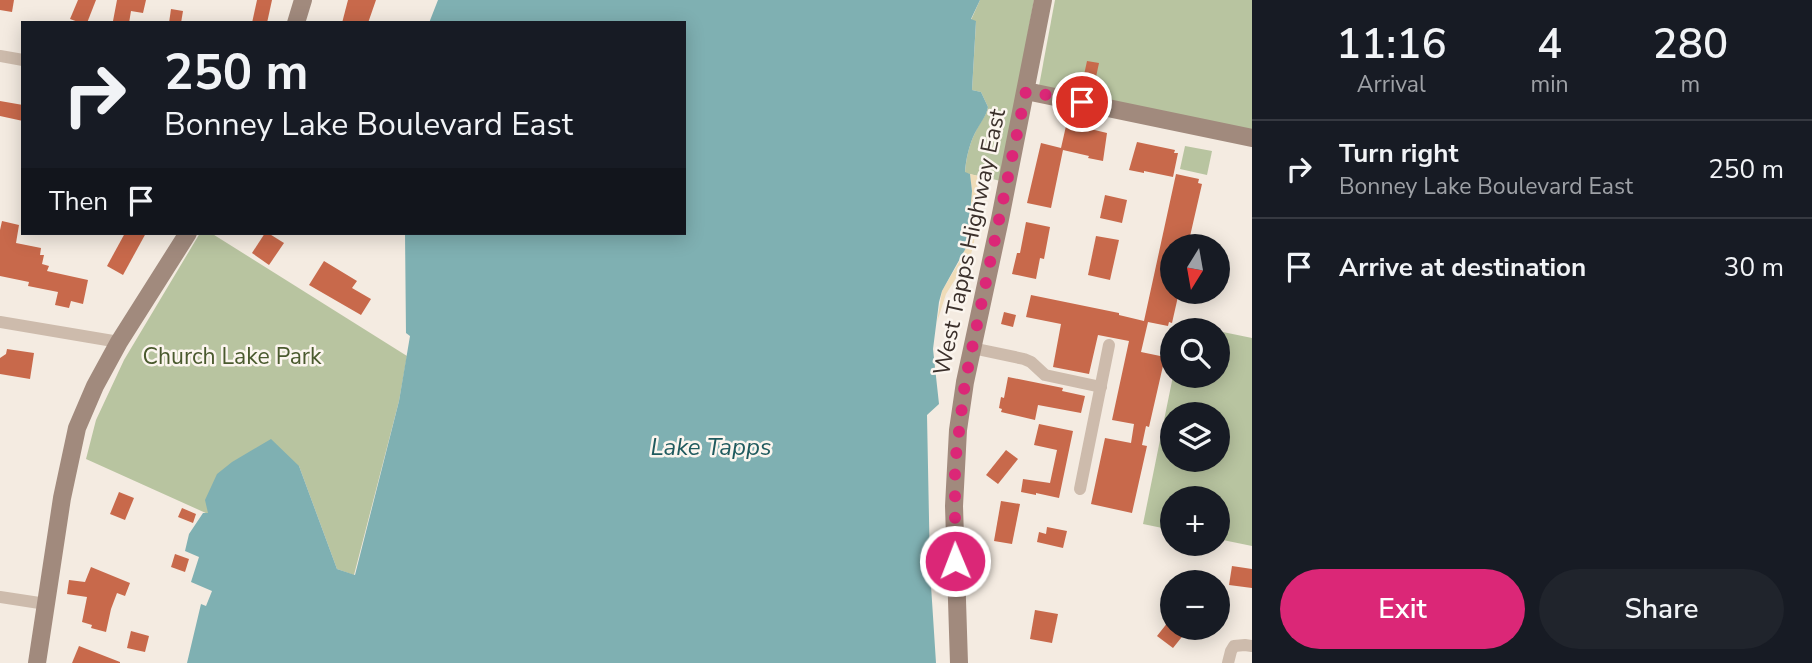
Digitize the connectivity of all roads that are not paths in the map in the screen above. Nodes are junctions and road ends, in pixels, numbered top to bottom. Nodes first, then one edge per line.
1 (303, 0) edge
2 (1043, 0) edge
3 (297, 21) edge
4 (0, 55) edge
5 (21, 60) edge
6 (1026, 91) junction
7 (1252, 138) edge
8 (187, 235) edge
9 (0, 322) edge
10 (118, 342) junction
11 (1109, 345) dead end
12 (972, 348) junction
13 (1101, 387) junction
14 (1080, 489) dead end
15 (0, 597) edge
16 (46, 604) junction
17 (1252, 646) edge
18 (37, 663) edge
19 (959, 663) edge
20 (1228, 663) edge

1 - 3 street
2 - 6 street, West Tapps Highway East
4 - 5 street
6 - 7 street
6 - 12 street, West Tapps Highway East
8 - 10 street
9 - 10 street
10 - 16 street
11 - 13 street
12 - 13 street
12 - 19 street, West Tapps Highway East
13 - 14 street
15 - 16 street
16 - 18 street
17 - 20 street

